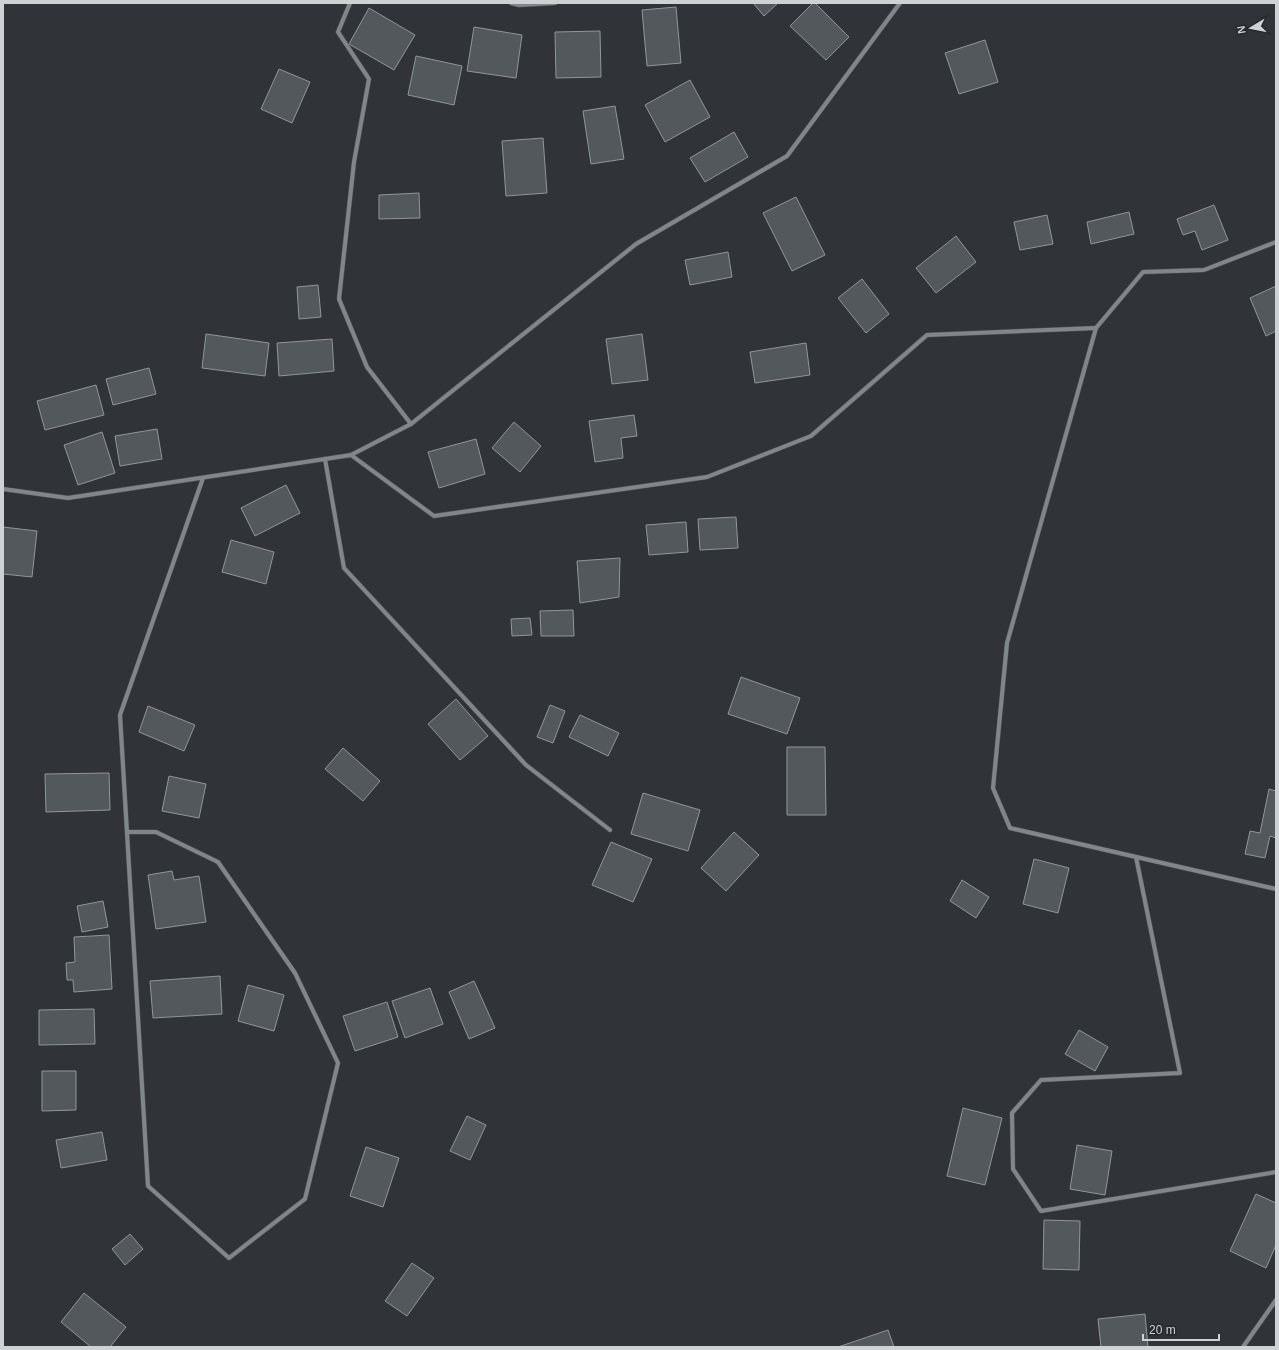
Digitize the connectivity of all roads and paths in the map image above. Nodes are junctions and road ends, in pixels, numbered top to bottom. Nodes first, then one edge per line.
1 (350, 3) edge
2 (511, 3) edge
3 (556, 3) edge
4 (900, 3) edge
5 (1276, 242) edge
6 (1096, 328) junction
7 (412, 424) junction
8 (351, 455) junction
9 (325, 459) junction
10 (203, 478) junction
11 (3, 489) edge
12 (610, 830) dead end
13 (127, 832) junction
14 (1136, 857) junction
15 (1276, 889) edge
16 (1276, 1172) edge
17 (1276, 1300) edge
18 (1243, 1347) edge

1 - 7 street
2 - 3 street
4 - 7 street
5 - 6 street
6 - 8 street
6 - 14 street
7 - 8 street
8 - 9 street
9 - 10 street
9 - 12 street
10 - 11 street
10 - 13 street
13 - 13 street
14 - 15 street
14 - 16 street
17 - 18 street

